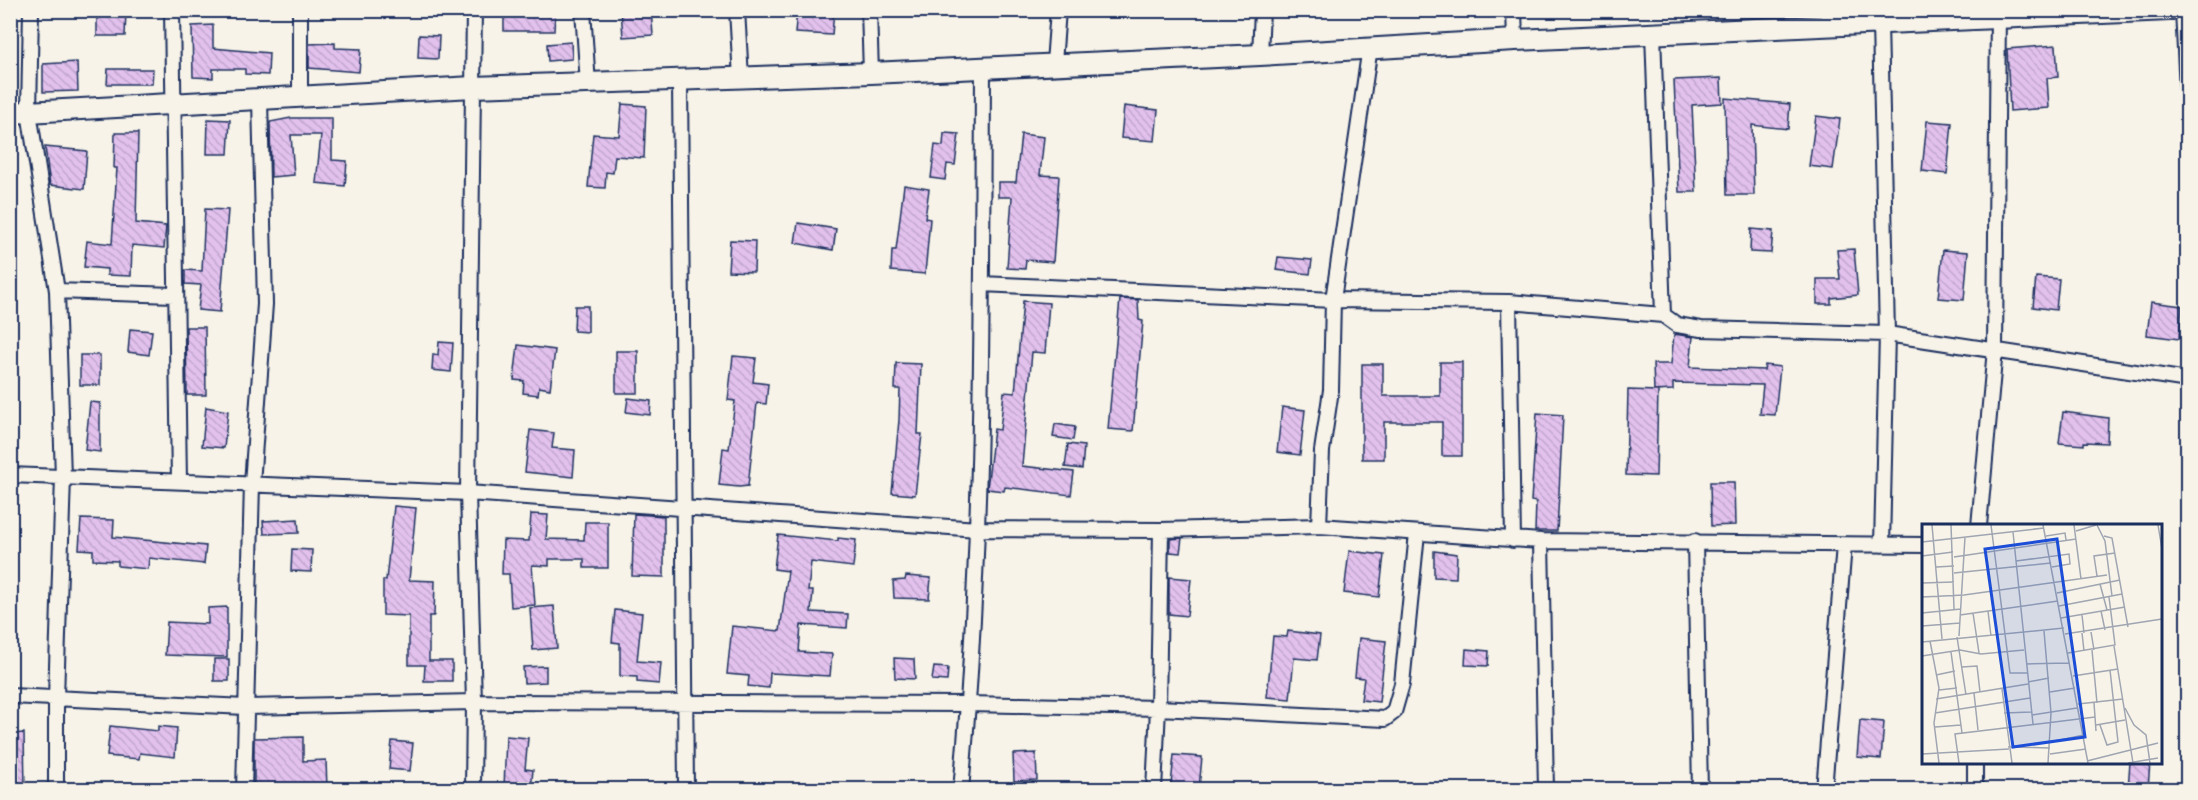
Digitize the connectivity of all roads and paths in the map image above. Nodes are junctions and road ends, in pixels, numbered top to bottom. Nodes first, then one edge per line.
1 (31, 10) edge
2 (172, 10) edge
3 (300, 10) edge
4 (474, 10) edge
5 (583, 10) edge
6 (737, 10) edge
7 (869, 10) edge
8 (1058, 10) edge
9 (1262, 10) edge
10 (1514, 10) edge
11 (2182, 10) edge
12 (2168, 11) edge
13 (1998, 13) edge
14 (1828, 19) edge
15 (1880, 23) junction
16 (1653, 33) junction
17 (1515, 40) junction
18 (1370, 47) junction
19 (1260, 55) junction
20 (1054, 63) junction
21 (983, 66) junction
22 (871, 74) junction
23 (741, 78) junction
24 (680, 81) junction
25 (588, 85) junction
26 (473, 87) junction
27 (300, 98) junction
28 (260, 100) junction
29 (173, 105) junction
30 (2187, 111) edge
31 (20, 112) edge
32 (982, 284) junction
33 (57, 291) junction
34 (174, 295) junction
35 (1333, 300) junction
36 (1509, 302) junction
37 (1663, 315) junction
38 (1887, 334) junction
39 (1995, 350) junction
40 (2187, 380) edge
41 (10, 475) edge
42 (63, 477) junction
43 (179, 481) junction
44 (252, 484) junction
45 (468, 493) junction
46 (684, 508) junction
47 (1979, 524) edge
48 (1318, 526) junction
49 (978, 529) junction
50 (1161, 530) junction
51 (1417, 533) junction
52 (1513, 540) junction
53 (1541, 541) junction
54 (1695, 541) junction
55 (1844, 545) junction
56 (1882, 545) junction
57 (1922, 545) edge
58 (10, 696) edge
59 (56, 698) junction
60 (474, 702) junction
61 (686, 702) junction
62 (969, 704) junction
63 (246, 707) junction
64 (1158, 708) junction
65 (1975, 764) edge
66 (56, 789) edge
67 (244, 789) edge
68 (473, 789) edge
69 (686, 789) edge
70 (961, 789) edge
71 (1154, 789) edge
72 (1546, 789) edge
73 (1700, 789) edge
74 (1824, 789) edge
75 (1975, 789) edge

1 - 31 street
2 - 29 street
3 - 27 street
4 - 26 street
5 - 25 street
6 - 23 street
7 - 22 street
8 - 20 street
9 - 19 street
10 - 17 street
11 - 30 street
12 - 13 main road
13 - 15 main road
13 - 39 street
14 - 15 main road
14 - 16 main road
15 - 38 street
16 - 17 main road
16 - 37 street
17 - 18 main road
18 - 19 main road
18 - 35 street
19 - 20 main road
20 - 21 main road
21 - 22 main road
21 - 32 street
22 - 23 main road
23 - 24 main road
24 - 25 main road
24 - 46 street
25 - 26 main road
26 - 27 main road
26 - 45 street
27 - 28 main road
28 - 29 main road
28 - 44 street
29 - 31 main road
29 - 34 street
31 - 33 street
32 - 35 street
32 - 49 street
33 - 34 street
33 - 42 street
34 - 43 street
35 - 36 street
35 - 48 street
36 - 37 street
36 - 52 street
37 - 38 street
38 - 39 street
38 - 56 street
39 - 40 street
39 - 47 street
41 - 42 street
42 - 43 street
42 - 59 street
43 - 44 street
44 - 45 street
44 - 63 street
45 - 46 street
45 - 60 street
46 - 49 street
46 - 61 street
48 - 50 street
48 - 51 street
49 - 50 street
49 - 62 street
50 - 64 street
51 - 52 street
51 - 64 street
52 - 53 street
53 - 54 street
53 - 72 street
54 - 55 street
54 - 73 street
55 - 56 street
55 - 74 street
56 - 57 street
58 - 59 street
59 - 63 street
59 - 66 street
60 - 61 street
60 - 63 street
60 - 68 street
61 - 62 street
61 - 69 street
62 - 64 street
62 - 70 street
63 - 67 street
64 - 71 street
65 - 75 street

